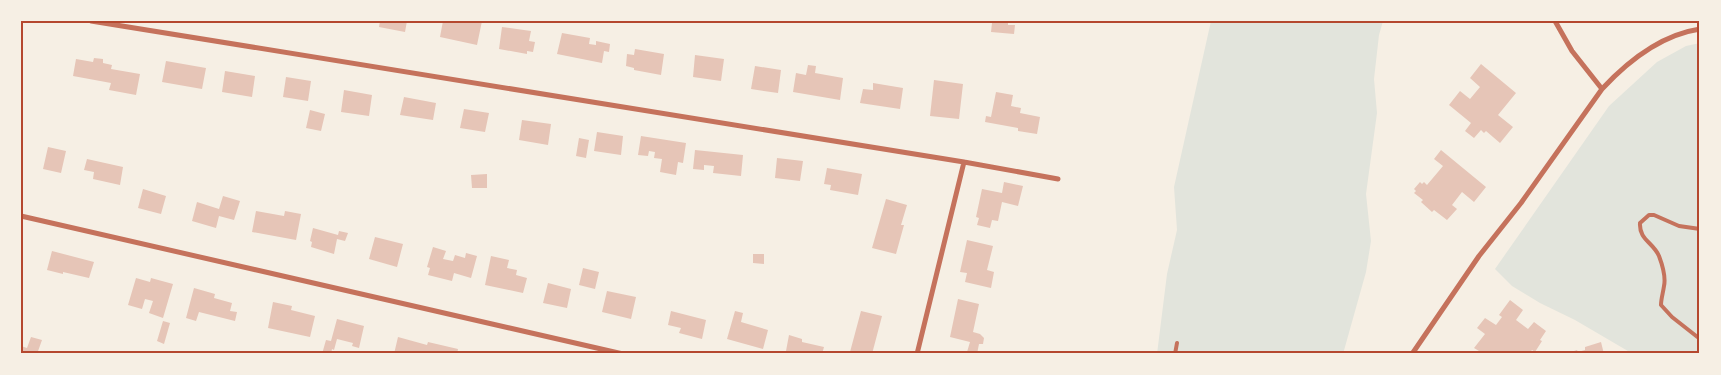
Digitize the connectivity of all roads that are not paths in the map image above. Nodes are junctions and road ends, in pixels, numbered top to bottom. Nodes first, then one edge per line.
1 (91, 21) edge
2 (1555, 21) edge
3 (1700, 29) edge
4 (1602, 90) junction
5 (964, 162) junction
6 (1058, 179) dead end
7 (21, 216) edge
8 (1700, 229) edge
9 (1700, 339) edge
10 (1177, 343) dead end
11 (624, 354) edge
12 (917, 354) edge
13 (1175, 354) edge
14 (1412, 354) edge

1 - 5 street
2 - 4 street
3 - 4 street
4 - 14 street
5 - 6 street
5 - 12 street
7 - 11 street
8 - 9 lane
10 - 13 lane

